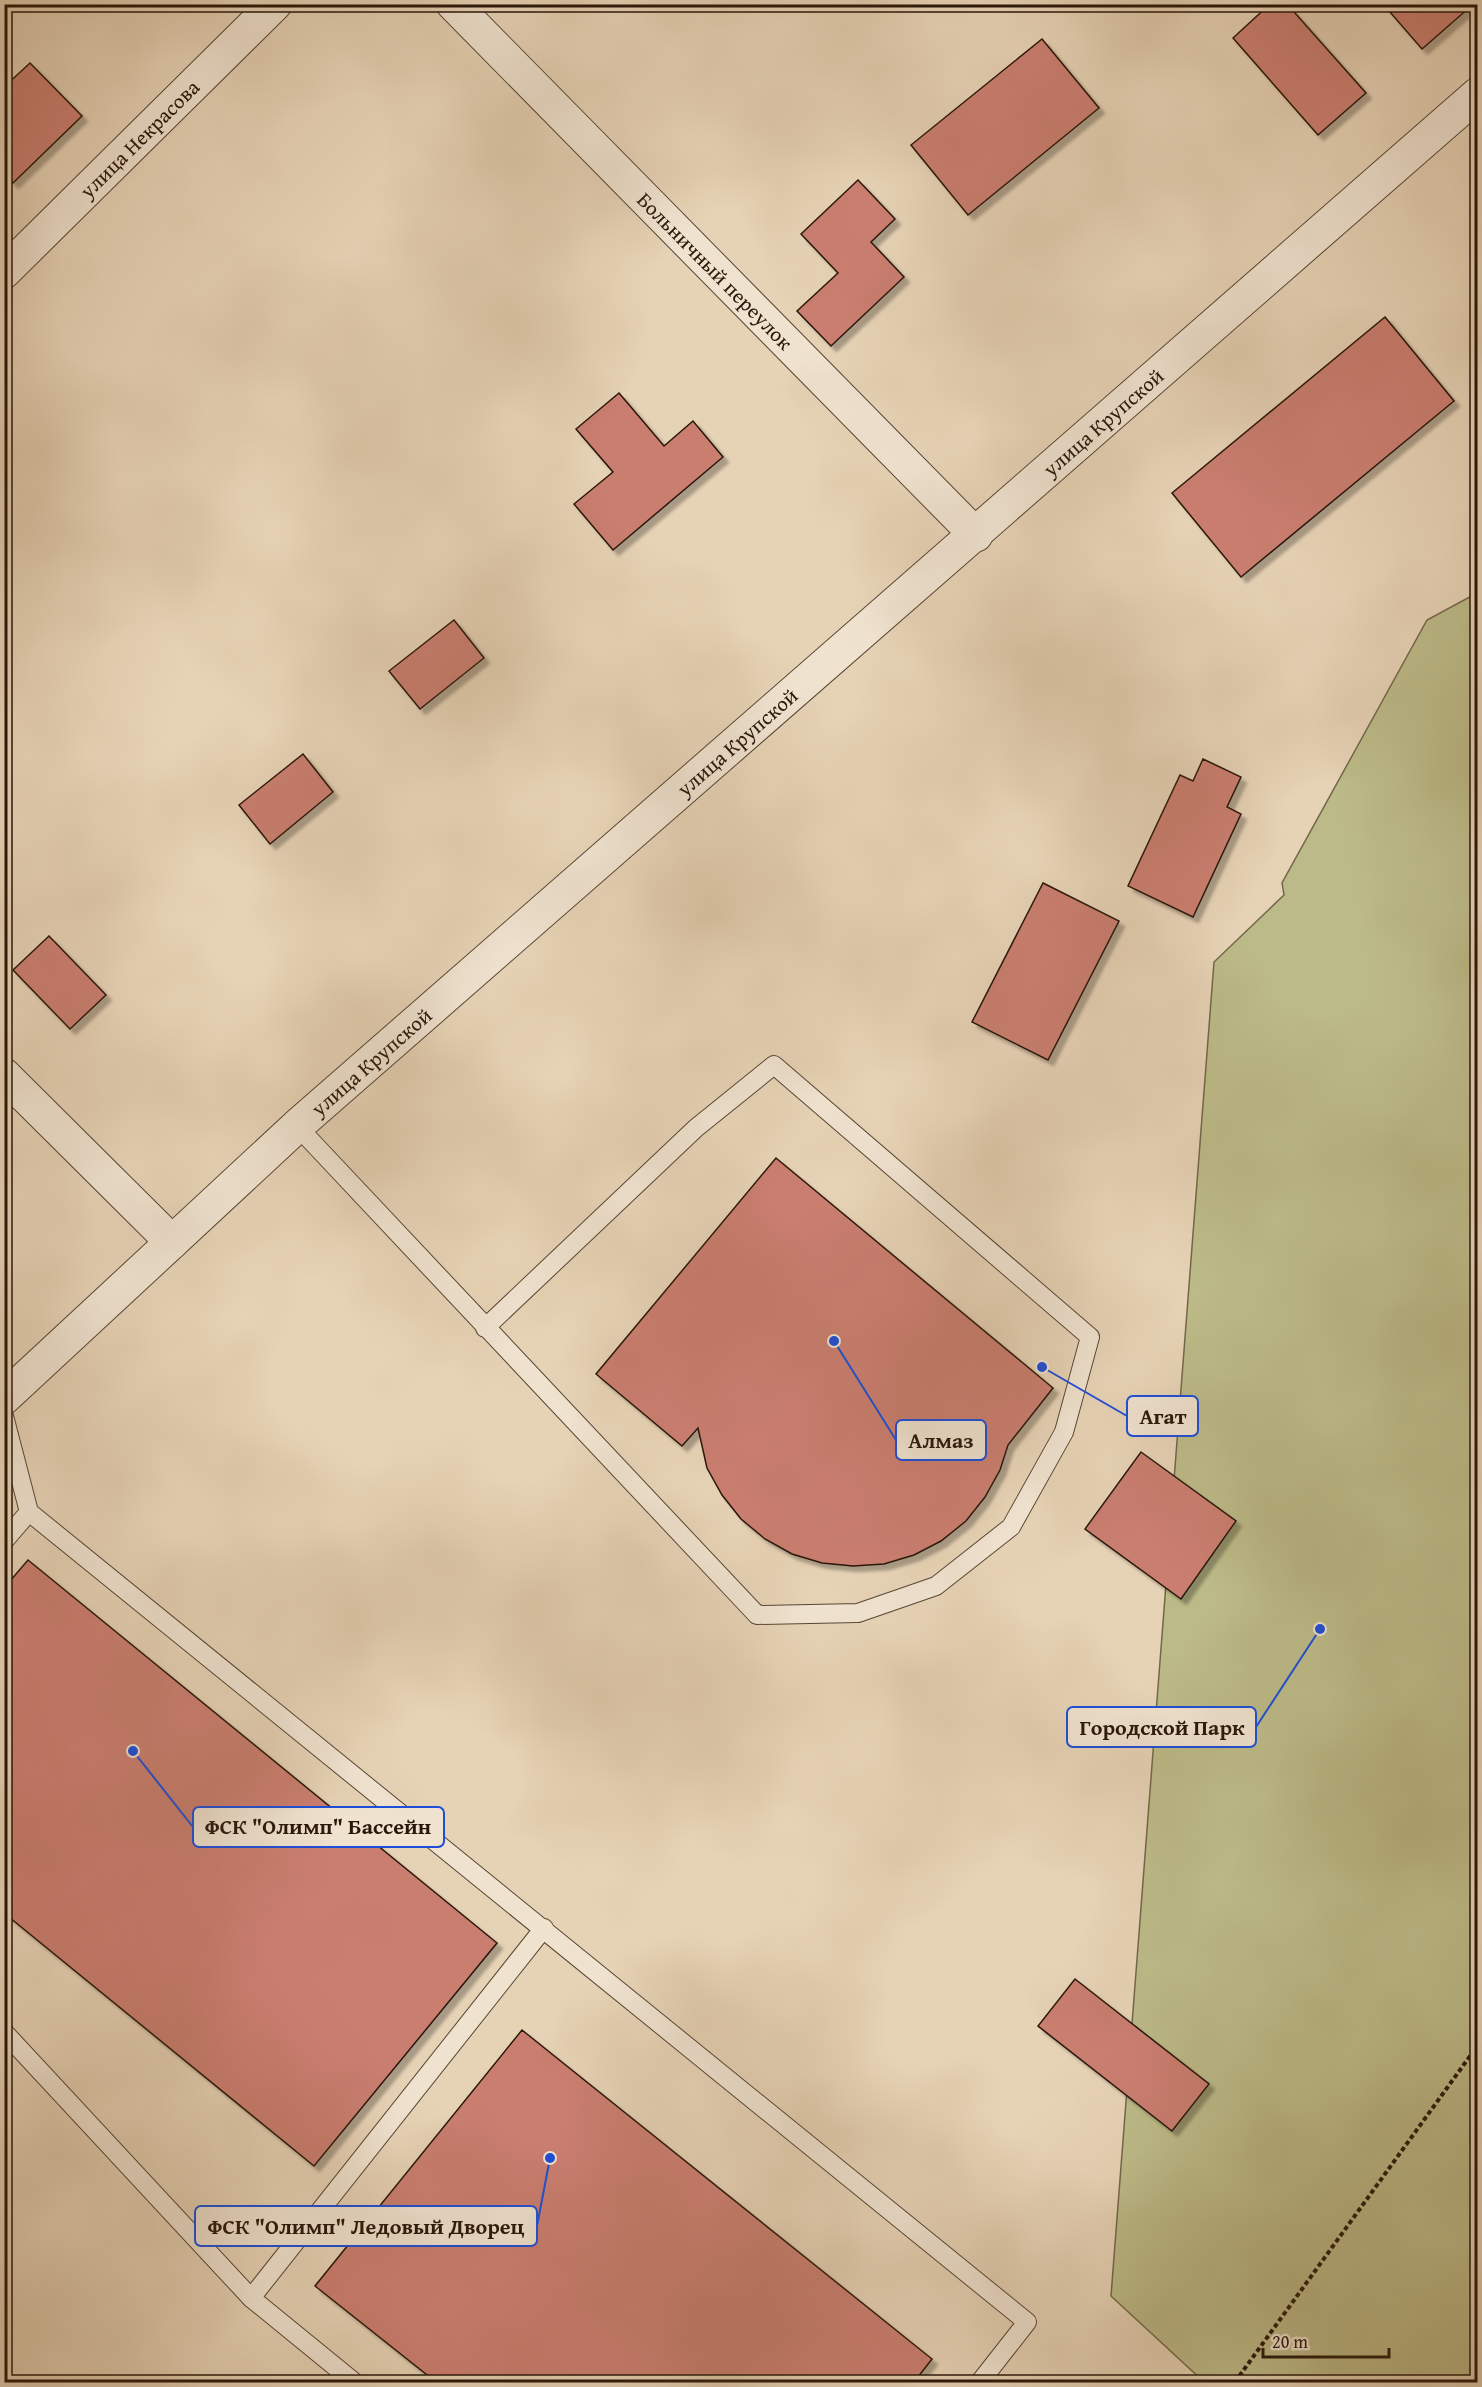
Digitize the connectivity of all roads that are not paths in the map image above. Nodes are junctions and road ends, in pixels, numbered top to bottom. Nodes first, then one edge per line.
1 (275, 4) edge
2 (453, 4) edge
3 (1478, 93) edge
4 (4, 272) edge
5 (976, 535) junction
6 (4, 1075) edge
7 (297, 1126) junction
8 (172, 1242) junction
9 (485, 1328) junction
10 (4, 1398) edge
11 (4, 1416) edge
12 (29, 1512) junction
13 (4, 1541) edge
14 (544, 1928) junction
15 (4, 2032) edge
16 (250, 2298) junction
17 (354, 2382) edge
18 (980, 2382) edge

1 - 4 street, улица Некрасова
2 - 5 street, Больничный переулок
3 - 5 street, улица Крупской
5 - 7 street, улица Крупской
6 - 8 street
7 - 8 street, улица Крупской
7 - 9 lane
8 - 10 street, улица Крупской
9 - 9 lane
11 - 12 lane
12 - 13 lane
12 - 14 lane
14 - 16 lane
14 - 18 lane
15 - 16 lane
16 - 17 lane

